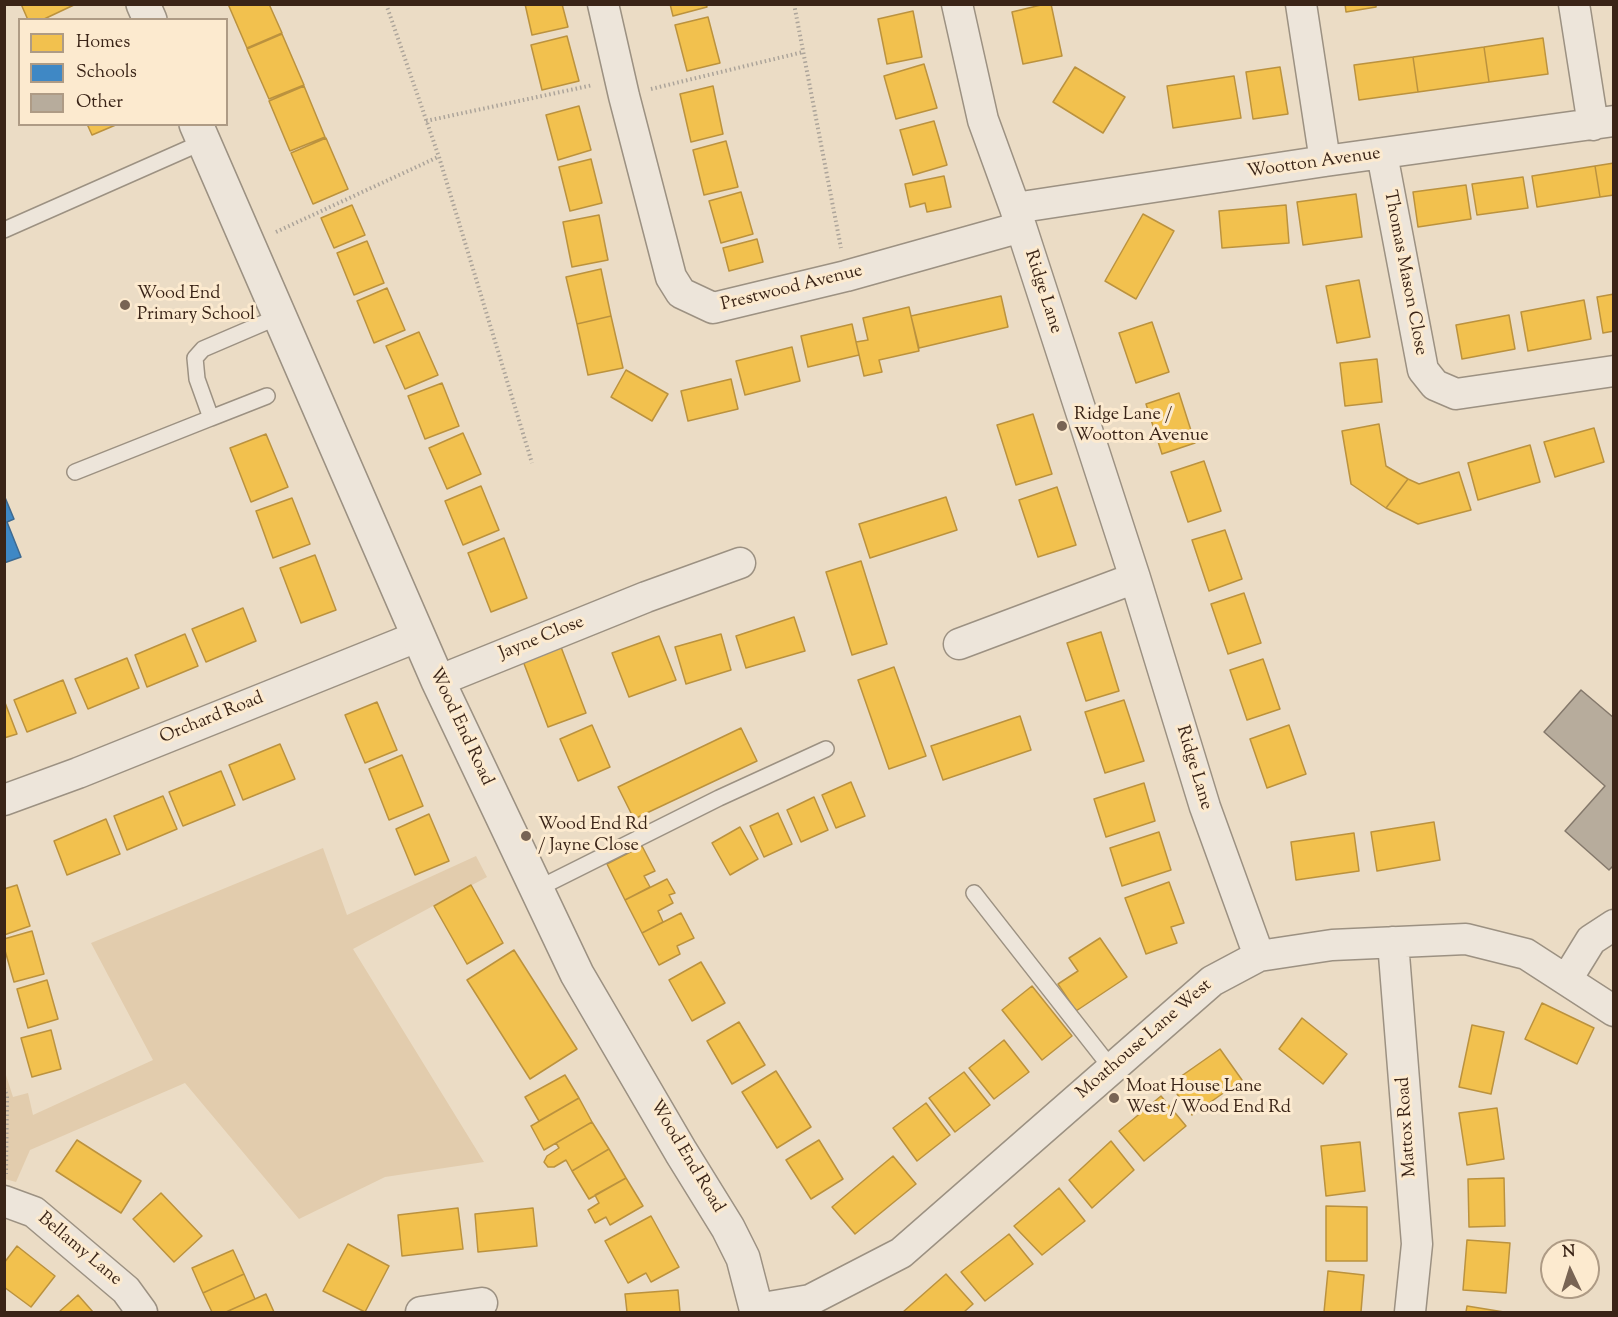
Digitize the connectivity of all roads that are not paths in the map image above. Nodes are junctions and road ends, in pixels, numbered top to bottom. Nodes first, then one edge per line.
1 (143, 4) edge
2 (603, 4) edge
3 (957, 4) edge
4 (1301, 4) edge
5 (1574, 4) edge
6 (149, 18) edge
7 (1603, 123) edge
8 (200, 133) edge
9 (1382, 154) junction
10 (1325, 161) junction
11 (1018, 218) junction
12 (4, 230) edge
13 (280, 316) junction
14 (1614, 371) edge
15 (267, 396) dead end
16 (211, 418) junction
17 (75, 472) dead end
18 (740, 563) dead end
19 (1135, 578) junction
20 (419, 636) junction
21 (959, 644) dead end
22 (438, 681) junction
23 (826, 749) dead end
24 (4, 800) edge
25 (537, 889) junction
26 (974, 893) dead end
27 (1614, 925) edge
28 (1393, 942) junction
29 (1259, 956) junction
30 (1567, 979) junction
31 (1614, 1011) edge
32 (1112, 1069) junction
33 (5, 1202) edge
34 (482, 1303) dead end
35 (438, 1311) edge
36 (757, 1311) edge
37 (142, 1312) edge
38 (1410, 1312) edge

1 - 6 street
2 - 11 street, Prestwood Avenue
3 - 11 street, Ridge Lane
4 - 10 street
5 - 7 street
7 - 9 street, Wootton Avenue
8 - 12 lane
8 - 13 street, Wood End Road
9 - 10 street, Wootton Avenue
9 - 14 street, Thomas Mason Close
10 - 11 street, Wootton Avenue
11 - 19 street, Ridge Lane
13 - 16 lane
13 - 20 street, Wood End Road
15 - 16 lane
16 - 17 lane
18 - 22 street, Jayne Close
19 - 21 street
19 - 29 street, Ridge Lane
20 - 22 street, Wood End Road
20 - 24 street, Orchard Road
22 - 25 street, Wood End Road
23 - 25 lane
25 - 36 street, Wood End Road
26 - 32 lane
27 - 30 street
28 - 29 street, Moathouse Lane West
28 - 30 street, Moathouse Lane West
28 - 38 street, Mattox Road
29 - 32 street, Moathouse Lane West
30 - 31 street, Moathouse Lane West
32 - 36 street, Moathouse Lane West
33 - 37 street, Bellamy Lane
34 - 35 street

